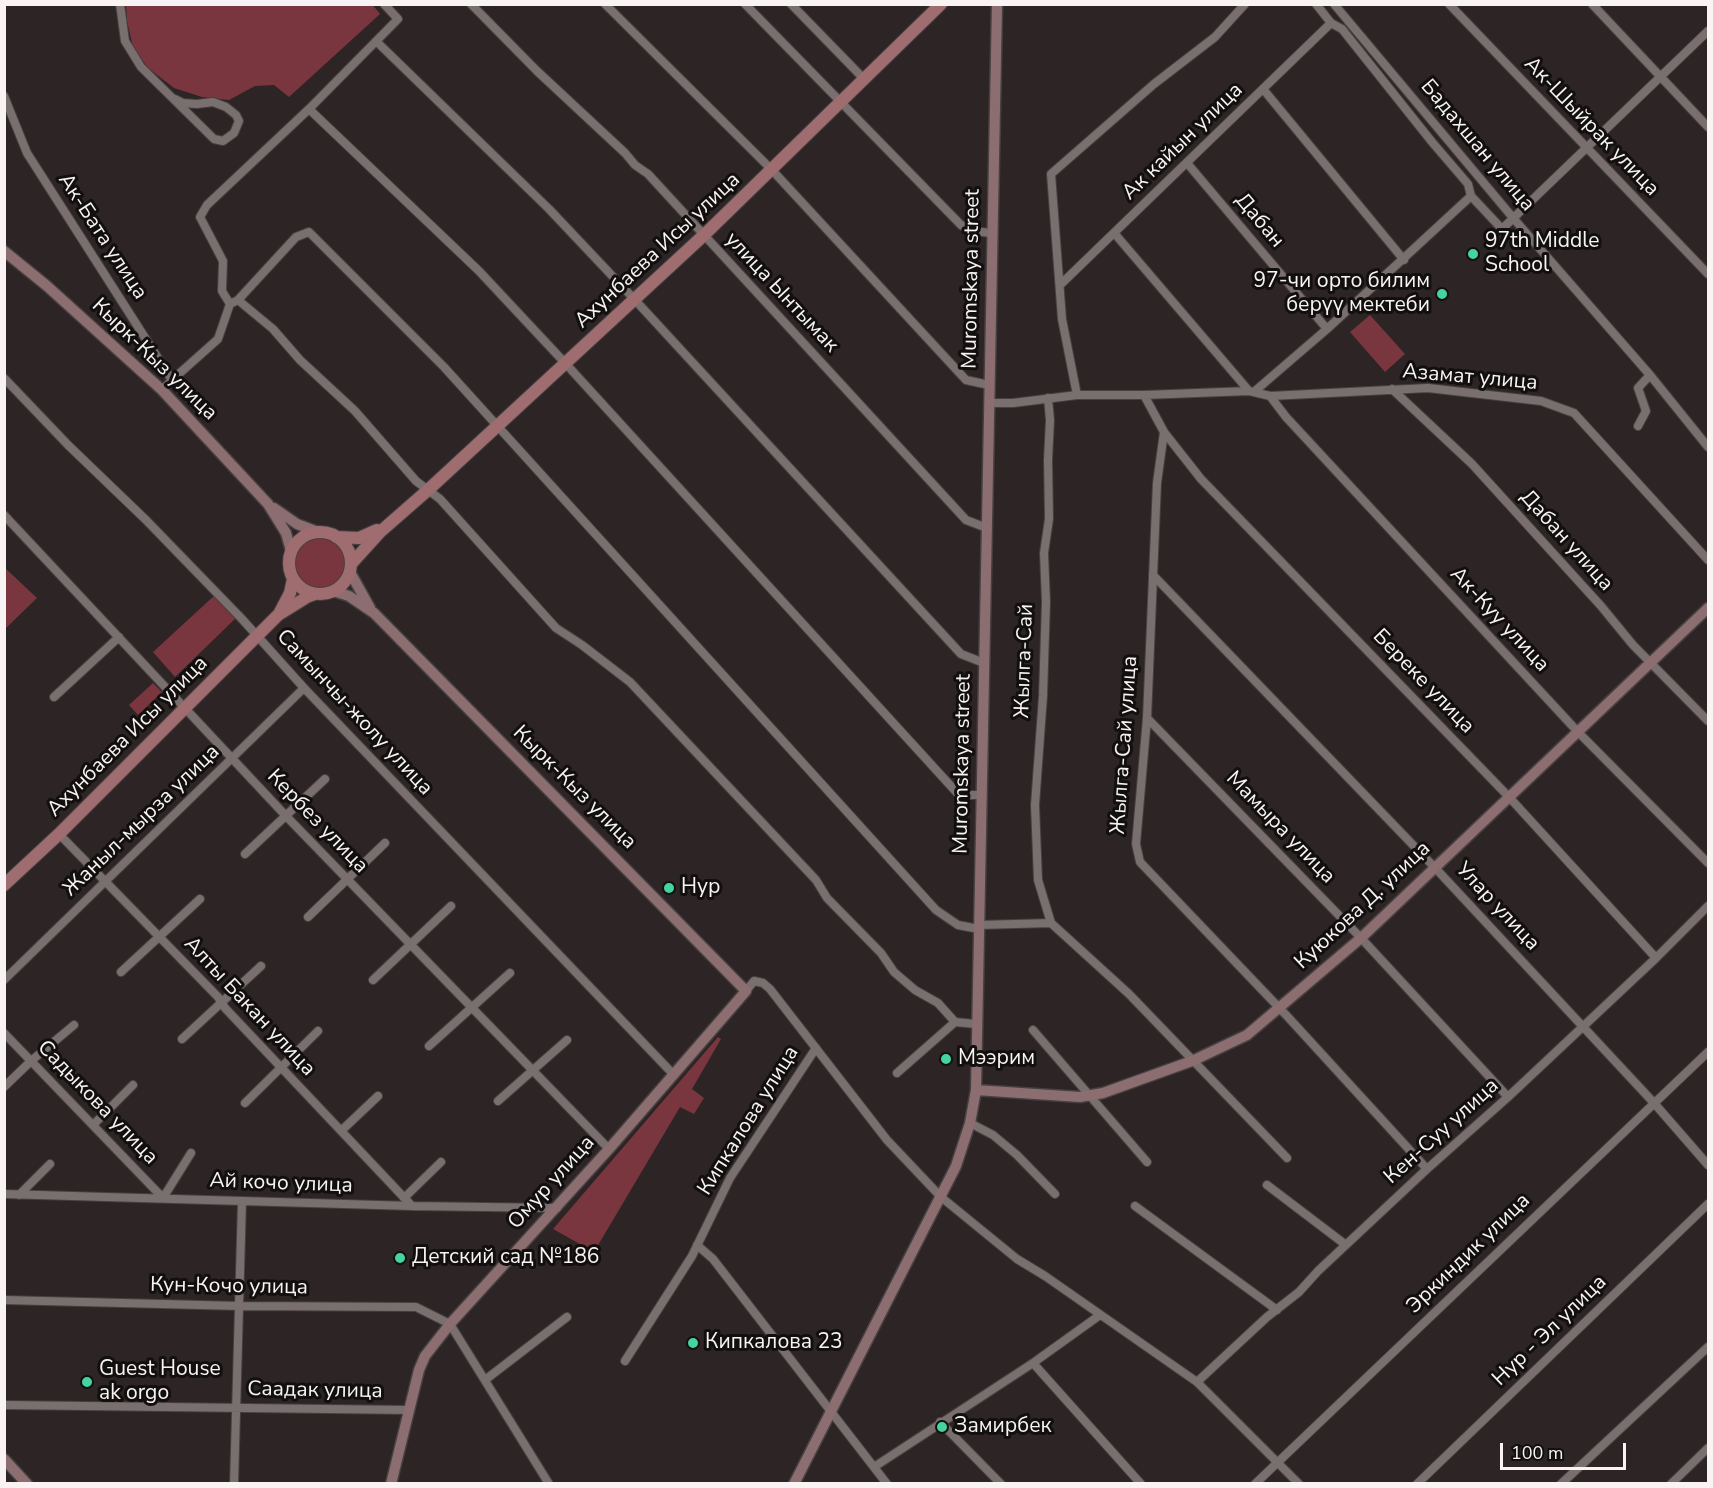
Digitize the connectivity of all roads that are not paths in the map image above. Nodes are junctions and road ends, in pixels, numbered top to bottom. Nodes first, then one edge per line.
1 (120, 4) edge
2 (384, 4) edge
3 (471, 4) edge
4 (604, 4) edge
5 (745, 4) edge
6 (791, 4) edge
7 (941, 4) edge
8 (997, 4) edge
9 (1245, 4) edge
10 (1316, 4) edge
11 (1334, 4) edge
12 (1449, 4) edge
13 (1592, 4) edge
14 (1331, 23) junction
15 (1708, 31) edge
16 (377, 42) junction
17 (1662, 78) junction
18 (864, 79) junction
19 (1263, 89) junction
20 (4, 96) edge
21 (175, 99) junction
22 (841, 102) junction
23 (309, 109) junction
24 (1708, 127) edge
25 (1587, 149) junction
26 (1187, 163) junction
27 (772, 170) junction
28 (1472, 196) junction
29 (1514, 219) junction
30 (993, 232) junction
31 (1115, 234) junction
32 (704, 236) junction
33 (4, 251) edge
34 (1404, 260) junction
35 (1708, 274) edge
36 (1060, 285) junction
37 (635, 300) junction
38 (234, 302) junction
39 (1327, 329) junction
40 (566, 364) junction
41 (4, 378) edge
42 (172, 380) junction
43 (1645, 380) junction
44 (989, 385) junction
45 (1392, 389) junction
46 (162, 390) junction
47 (1252, 391) junction
48 (1077, 394) junction
49 (1144, 395) junction
50 (1270, 396) junction
51 (1048, 398) junction
52 (988, 403) junction
53 (1638, 426) dead end
54 (497, 427) junction
55 (1164, 432) junction
56 (1708, 447) edge
57 (428, 490) junction
58 (268, 504) junction
59 (4, 514) edge
60 (395, 518) junction
61 (987, 528) junction
62 (318, 532) junction
63 (336, 537) junction
64 (291, 551) junction
65 (1708, 560) edge
66 (350, 568) junction
67 (1153, 575) junction
68 (293, 579) junction
69 (333, 591) junction
70 (315, 594) junction
71 (1708, 609) edge
72 (374, 613) junction
73 (278, 615) junction
74 (257, 636) junction
75 (119, 637) junction
76 (984, 663) junction
77 (1651, 663) junction
78 (304, 688) junction
79 (54, 697) dead end
80 (184, 708) junction
81 (1147, 718) junction
82 (1708, 721) edge
83 (1578, 732) junction
84 (233, 759) junction
85 (325, 779) dead end
86 (980, 795) junction
87 (1509, 797) junction
88 (286, 816) junction
89 (59, 834) junction
90 (385, 843) dead end
91 (245, 854) dead end
92 (1708, 863) edge
93 (1434, 867) junction
94 (347, 879) junction
95 (105, 881) junction
96 (4, 885) edge
97 (200, 899) dead end
98 (451, 906) dead end
99 (1708, 906) edge
100 (308, 916) dead end
101 (1051, 923) junction
102 (979, 927) junction
103 (160, 937) junction
104 (1361, 938) junction
105 (410, 945) junction
106 (1656, 958) junction
107 (261, 966) dead end
108 (122, 972) dead end
109 (510, 973) dead end
110 (4, 980) edge
111 (373, 980) dead end
112 (746, 991) junction
113 (222, 1003) junction
114 (471, 1008) junction
115 (1280, 1009) junction
116 (956, 1022) junction
117 (976, 1024) junction
118 (74, 1025) dead end
119 (1584, 1027) junction
120 (1033, 1030) dead end
121 (318, 1031) dead end
122 (4, 1033) edge
123 (182, 1039) dead end
124 (567, 1040) dead end
125 (429, 1046) dead end
126 (816, 1048) junction
127 (1708, 1052) edge
128 (31, 1061) junction
129 (1192, 1061) junction
130 (282, 1068) junction
131 (532, 1070) junction
132 (897, 1073) dead end
133 (674, 1075) junction
134 (132, 1085) dead end
135 (4, 1087) edge
136 (976, 1090) junction
137 (1088, 1095) junction
138 (378, 1096) dead end
139 (1508, 1097) junction
140 (498, 1101) dead end
141 (245, 1103) dead end
142 (1654, 1103) junction
143 (970, 1124) junction
144 (93, 1125) junction
145 (341, 1131) junction
146 (609, 1149) junction
147 (191, 1153) dead end
148 (1287, 1158) dead end
149 (441, 1162) dead end
150 (1147, 1162) dead end
151 (50, 1164) dead end
152 (1708, 1165) edge
153 (1427, 1169) junction
154 (1267, 1185) dead end
155 (4, 1194) edge
156 (1055, 1194) dead end
157 (19, 1195) junction
158 (941, 1197) junction
159 (163, 1198) junction
160 (404, 1198) junction
161 (242, 1201) junction
162 (1708, 1204) edge
163 (412, 1206) junction
164 (1135, 1206) dead end
165 (557, 1208) junction
166 (697, 1245) junction
167 (1346, 1245) junction
168 (4, 1300) edge
169 (240, 1306) junction
170 (1277, 1310) junction
171 (1100, 1315) junction
172 (567, 1317) dead end
173 (450, 1324) junction
174 (1708, 1347) edge
175 (625, 1361) dead end
176 (1033, 1363) junction
177 (485, 1380) junction
178 (1197, 1382) junction
179 (4, 1405) edge
180 (237, 1408) junction
181 (409, 1410) junction
182 (830, 1411) junction
183 (940, 1422) junction
184 (1708, 1448) edge
185 (4, 1459) edge
186 (1277, 1461) junction
187 (874, 1467) junction
188 (27, 1484) edge
189 (234, 1484) edge
190 (391, 1484) edge
191 (549, 1484) edge
192 (794, 1484) edge
193 (886, 1484) edge
194 (1001, 1484) edge
195 (1140, 1484) edge
196 (1255, 1484) edge
197 (1299, 1484) edge
198 (1417, 1484) edge
199 (1562, 1484) edge
200 (1671, 1484) edge

1 - 21 street
2 - 16 street
3 - 32 street, улица Ынтымак
4 - 27 street
5 - 22 street
6 - 18 street
7 - 18 main road, Ахунбаева Исы улица
8 - 30 street, Muromskaya street
9 - 36 street
10 - 14 street
11 - 29 street, Бадахшан улица
12 - 25 street, Ак-Шыйрак улица
13 - 17 street
14 - 19 street, Ак кайын улица
14 - 28 street
15 - 17 street
16 - 23 street
16 - 37 street
17 - 24 street
17 - 25 street
18 - 22 main road, Ахунбаева Исы улица
19 - 26 street, Ак кайын улица
19 - 34 street
20 - 42 street, Ак-Бата улица
21 - 21 street
22 - 27 main road, Ахунбаева Исы улица
22 - 30 street
23 - 38 street
23 - 40 street
25 - 29 street
25 - 35 street, Ак-Шыйрак улица
26 - 31 street, Ак кайын улица
26 - 39 street, Дабан
27 - 32 main road, Ахунбаева Исы улица
27 - 44 street
28 - 29 street
28 - 34 street
29 - 43 street, Бадахшан улица
30 - 44 street, Muromskaya street
31 - 36 street, Ак кайын улица
31 - 47 street
32 - 37 main road, Ахунбаева Исы улица
32 - 61 street, улица Ынтымак
33 - 46 street, Кырк-Кыз улица
34 - 39 street
36 - 48 street
37 - 40 main road, Ахунбаева Исы улица
37 - 76 street
38 - 42 street
38 - 54 street
38 - 57 street
39 - 47 street
40 - 54 main road, Ахунбаева Исы улица
40 - 86 street
41 - 74 street, Самынчы-жолу улица
42 - 46 street
43 - 53 street
43 - 56 street, Бадахшан улица
44 - 52 street, Muromskaya street
45 - 50 street, Азамат улица
45 - 65 street, Азамат улица
45 - 77 street, Дабан улица
46 - 58 street, Кырк-Кыз улица
47 - 49 street, Азамат улица
47 - 50 street, Азамат улица
48 - 49 street, Азамат улица
48 - 51 street, Азамат улица
49 - 55 street
50 - 83 street, Ак-Куу улица
51 - 52 street, Азамат улица
51 - 101 street, Жылга-Сай
52 - 61 street, Muromskaya street
54 - 57 main road, Ахунбаева Исы улица
54 - 102 street
55 - 67 street, Жылга-Сай улица
55 - 87 street, Береке улица
57 - 60 main road, Ахунбаева Исы улица
57 - 116 street
58 - 62 street, Кырк-Кыз улица
58 - 64 street, Кырк-Кыз улица
59 - 75 street, Кербез улица
60 - 63 main road, Ахунбаева Исы улица
60 - 66 main road, Ахунбаева Исы улица
61 - 76 street, Muromskaya street
62 - 63 main road
62 - 64 main road
63 - 66 main road
64 - 68 main road
66 - 69 main road
66 - 72 street, Кырк-Кыз улица
67 - 81 street, Жылга-Сай улица
67 - 93 street, Улар улица
68 - 70 main road
68 - 73 main road, Ахунбаева Исы улица
69 - 70 main road
69 - 72 street, Кырк-Кыз улица
70 - 73 main road, Ахунбаева Исы улица
71 - 77 street, Куюкова Д. улица
72 - 112 street, Кырк-Кыз улица
73 - 74 main road, Ахунбаева Исы улица
74 - 78 street, Самынчы-жолу улица
74 - 80 main road, Ахунбаева Исы улица
75 - 79 street
75 - 80 street, Кербез улица
76 - 86 street, Muromskaya street
77 - 82 street, Дабан улица
77 - 83 street, Куюкова Д. улица
78 - 84 street, Жаныл-мырза улица
78 - 133 street, Самынчы-жолу улица
80 - 84 street, Кербез улица
80 - 89 main road, Ахунбаева Исы улица
81 - 104 street, Мамыра улица
81 - 115 street, Жылга-Сай улица
83 - 87 street, Куюкова Д. улица
83 - 92 street, Ак-Куу улица
84 - 88 street, Кербез улица
84 - 95 street, Жаныл-мырза улица
85 - 88 street
86 - 102 street, Muromskaya street
87 - 93 street, Куюкова Д. улица
87 - 106 street, Береке улица
88 - 91 street
88 - 94 street, Кербез улица
89 - 95 street, Алты Бакан улица
89 - 96 main road, Ахунбаева Исы улица
90 - 94 street
93 - 104 street, Куюкова Д. улица
93 - 119 street, Улар улица
94 - 100 street
94 - 105 street, Кербез улица
95 - 103 street, Алты Бакан улица
95 - 110 street, Жаныл-мырза улица
97 - 103 street
98 - 105 street
99 - 106 street, Кен-Суу улица
101 - 102 street
101 - 129 street
102 - 117 street, Muromskaya street
103 - 108 street
103 - 113 street, Алты Бакан улица
104 - 115 street, Куюкова Д. улица
104 - 139 street, Мамыра улица
105 - 111 street
105 - 114 street, Кербез улица
106 - 119 street, Кен-Суу улица
107 - 113 street
109 - 114 street
112 - 126 street
112 - 133 street, Омур улица
113 - 123 street
113 - 130 street, Алты Бакан улица
114 - 125 street
114 - 131 street, Кербез улица
115 - 129 street, Куюкова Д. улица
115 - 153 street, Жылга-Сай улица
116 - 117 street
116 - 132 street
117 - 136 street, Muromskaya street
118 - 128 street
119 - 139 street, Кен-Суу улица
119 - 142 street, Улар улица
120 - 137 street
121 - 130 street
122 - 128 street, Садыкова улица
124 - 131 street
126 - 158 street
126 - 166 street, Кипкалова улица
127 - 142 street, Эркиндик улица
128 - 135 street
128 - 144 street, Садыкова улица
129 - 137 street, Куюкова Д. улица
129 - 148 street
130 - 141 street
130 - 145 street, Алты Бакан улица
131 - 140 street
131 - 146 street, Кербез улица
133 - 146 street, Омур улица
134 - 144 street
136 - 137 street, Куюкова Д. улица
136 - 143 street, Muromskaya street
137 - 150 street
138 - 145 street
139 - 153 street, Кен-Суу улица
142 - 152 street, Улар улица
142 - 186 street, Эркиндик улица
143 - 156 street
143 - 158 street, Muromskaya street
144 - 159 street, Садыкова улица
145 - 160 street, Алты Бакан улица
146 - 165 street, Омур улица
147 - 159 street
149 - 160 street
151 - 157 street
153 - 167 street, Кен-Суу улица
154 - 167 street
155 - 157 street, Ай кочо улица
157 - 159 street, Ай кочо улица
158 - 171 street
158 - 182 street, Muromskaya street
159 - 161 street, Ай кочо улица
160 - 163 street, Алты Бакан улица
161 - 163 street, Ай кочо улица
161 - 169 street
162 - 198 street, Нур - Эл улица
163 - 165 street, Ай кочо улица
164 - 170 street
165 - 173 street, Омур улица
166 - 175 street, Кипкалова улица
166 - 182 street
167 - 170 street, Кен-Суу улица
168 - 169 street, Кун-Кочо улица
169 - 173 street, Кун-Кочо улица
169 - 180 street
170 - 178 street, Кен-Суу улица
171 - 176 street
171 - 178 street
172 - 177 street
173 - 177 street
173 - 181 street, Омур улица
174 - 199 street
176 - 183 street
176 - 195 street
177 - 191 street
178 - 186 street
179 - 180 street, Саадак улица
180 - 181 street, Саадак улица
180 - 189 street
181 - 190 street, Омур улица
182 - 187 street
182 - 192 street, Muromskaya street
183 - 187 street
183 - 194 street
184 - 200 street
185 - 188 street
186 - 196 street, Эркиндик улица
186 - 197 street
187 - 193 street

